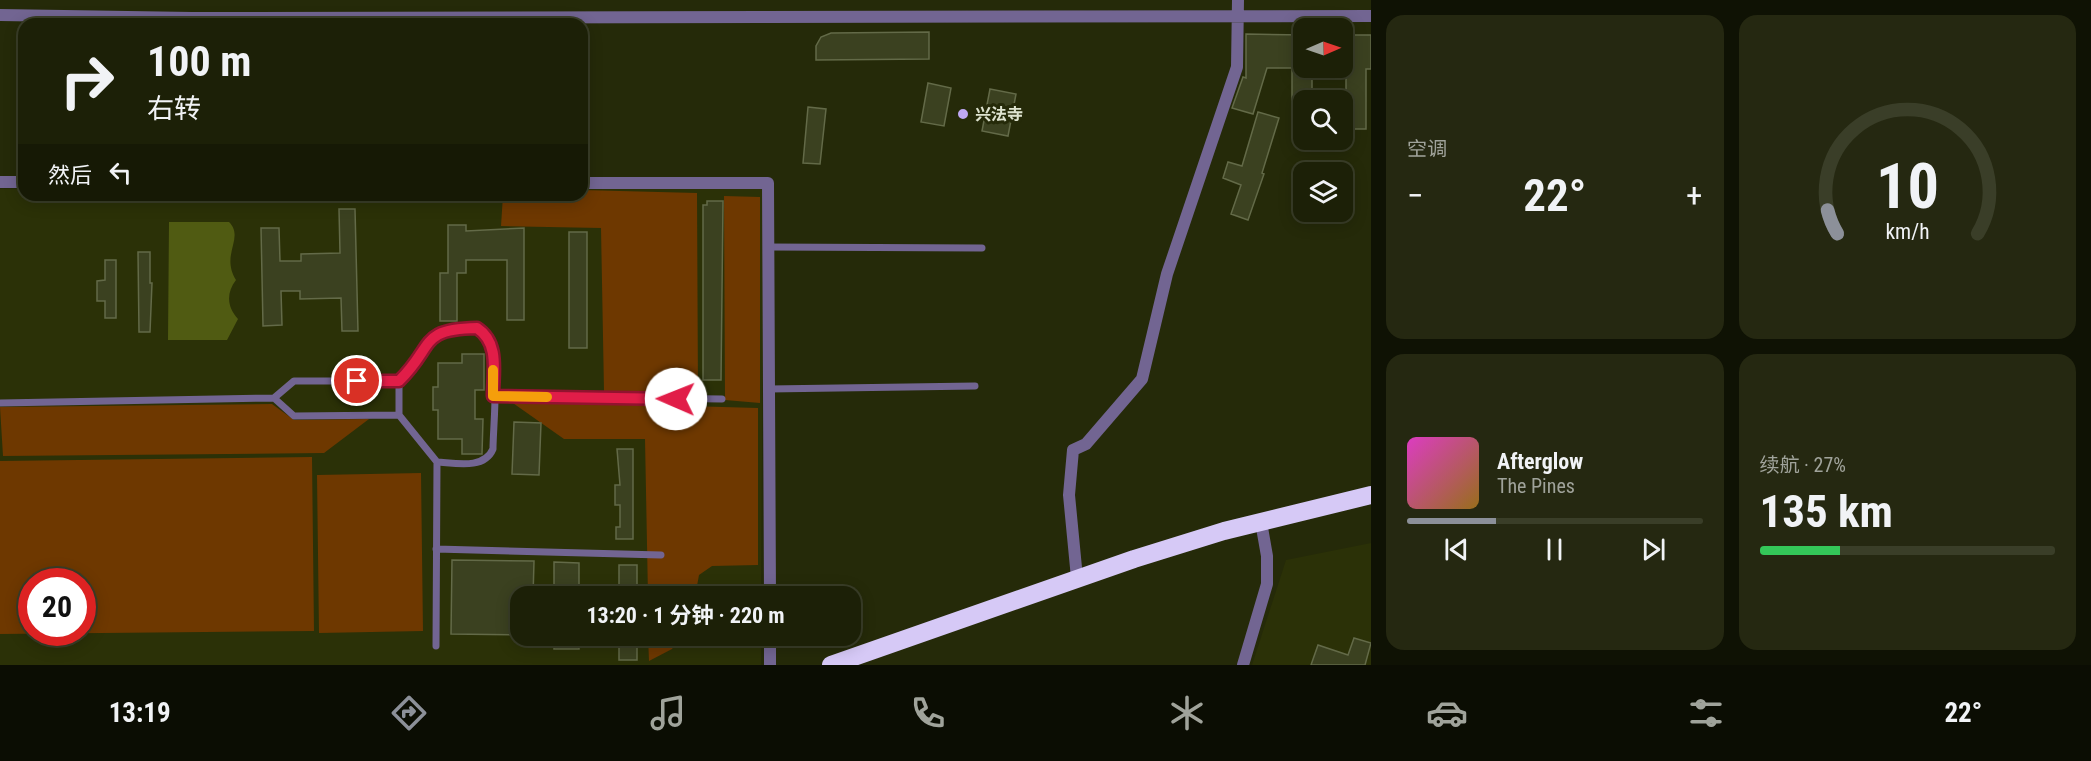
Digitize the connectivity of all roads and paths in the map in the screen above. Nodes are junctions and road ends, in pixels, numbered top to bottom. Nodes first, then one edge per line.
1 (1238, 0) edge
2 (0, 15) edge
3 (1238, 16) junction
4 (1371, 16) edge
5 (0, 182) edge
6 (18, 182) edge
7 (588, 183) edge
8 (768, 247) junction
9 (982, 248) dead end
10 (399, 381) junction
11 (975, 386) dead end
12 (769, 389) junction
13 (493, 396) junction
14 (274, 398) junction
15 (722, 399) dead end
16 (0, 403) edge
17 (399, 415) junction
18 (436, 462) junction
19 (1371, 495) edge
20 (1261, 522) junction
21 (436, 549) junction
22 (661, 555) dead end
23 (1077, 578) junction
24 (770, 586) edge
25 (436, 646) dead end
26 (770, 646) edge
27 (770, 665) edge
28 (831, 665) edge
29 (1244, 665) edge

1 - 3 street
2 - 3 street
3 - 4 street
3 - 23 street
5 - 6 street
7 - 8 street
8 - 9 lane
8 - 12 street
10 - 13 lane
10 - 14 lane
10 - 17 lane
11 - 12 lane
12 - 24 street
13 - 15 lane
13 - 18 lane
14 - 16 lane
14 - 17 lane
17 - 18 lane
18 - 21 lane
19 - 20 highway
20 - 23 highway
20 - 29 street
21 - 22 lane
21 - 25 lane
23 - 28 highway
26 - 27 street

